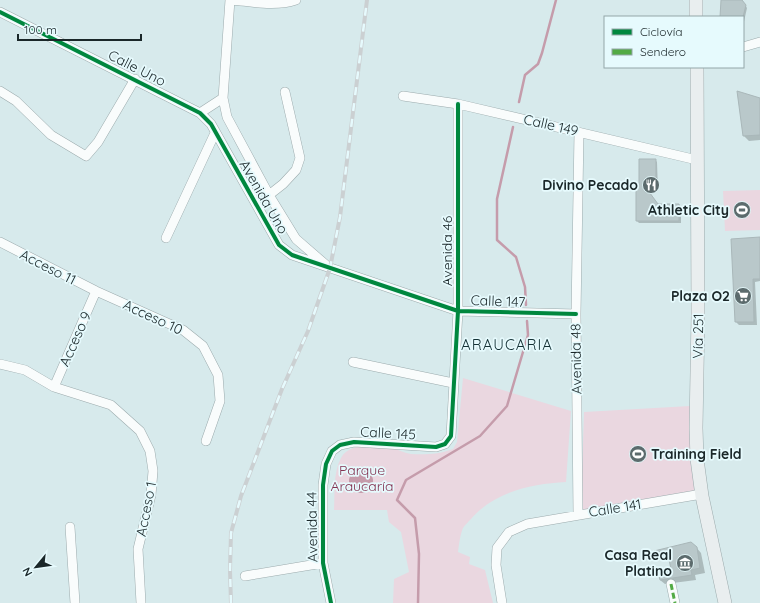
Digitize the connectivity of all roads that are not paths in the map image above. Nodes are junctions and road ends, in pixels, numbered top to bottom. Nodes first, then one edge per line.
1 (231, 0) edge
2 (296, 0) edge
3 (696, 0) edge
4 (0, 12) edge
5 (696, 16) edge
6 (760, 42) edge
7 (744, 47) edge
8 (697, 68) edge
9 (135, 79) junction
10 (0, 91) edge
11 (285, 92) dead end
12 (403, 96) dead end
13 (223, 98) junction
14 (458, 104) junction
15 (206, 109) junction
16 (227, 117) junction
17 (579, 132) junction
18 (215, 133) junction
19 (697, 160) junction
20 (269, 195) junction
21 (166, 238) dead end
22 (0, 242) edge
23 (330, 268) junction
24 (96, 291) junction
25 (458, 311) junction
26 (576, 314) junction
27 (354, 362) dead end
28 (0, 364) edge
29 (453, 383) junction
30 (54, 387) junction
31 (206, 441) dead end
32 (445, 444) joint
33 (332, 451) joint
34 (702, 496) junction
35 (578, 514) junction
36 (70, 527) dead end
37 (323, 563) junction
38 (246, 576) dead end
39 (671, 584) dead end
40 (75, 603) edge
41 (141, 603) edge
42 (331, 603) edge
43 (502, 603) edge
44 (675, 603) edge
45 (725, 603) edge

1 - 2 street
1 - 13 street, Avenida Uno
3 - 5 main road
4 - 9 street, Calle Uno
6 - 7 street
8 - 19 main road, Vía 251
9 - 10 street
9 - 15 street, Calle Uno
11 - 20 street
12 - 14 street, Calle 149
13 - 15 street
13 - 16 street, Avenida Uno
14 - 17 street, Calle 149
14 - 25 street, Avenida 46
15 - 16 street, Calle Uno
15 - 18 street, Avenida Uno
16 - 20 street, Avenida Uno
17 - 19 street, Calle 149
17 - 26 street, Avenida 48
18 - 21 street
18 - 23 street, Avenida Uno
19 - 34 main road, Vía 251
20 - 23 street, Avenida Uno
22 - 24 street, Acceso 11
23 - 25 street, Calle 147
24 - 30 street, Acceso 9
24 - 31 street, Acceso 10
25 - 26 street, Calle 147
25 - 29 street, Avenida 46
26 - 35 street, Avenida 48
27 - 29 street
28 - 30 street, Acceso 1
29 - 32 street, Avenida 46
30 - 41 street, Acceso 1
32 - 33 street, Calle 145
33 - 37 street, Avenida 44
34 - 35 street, Calle 141
34 - 45 main road, Vía 251
35 - 43 street, Calle 141
36 - 40 street
37 - 38 street
37 - 42 street, Avenida 44
39 - 44 street

